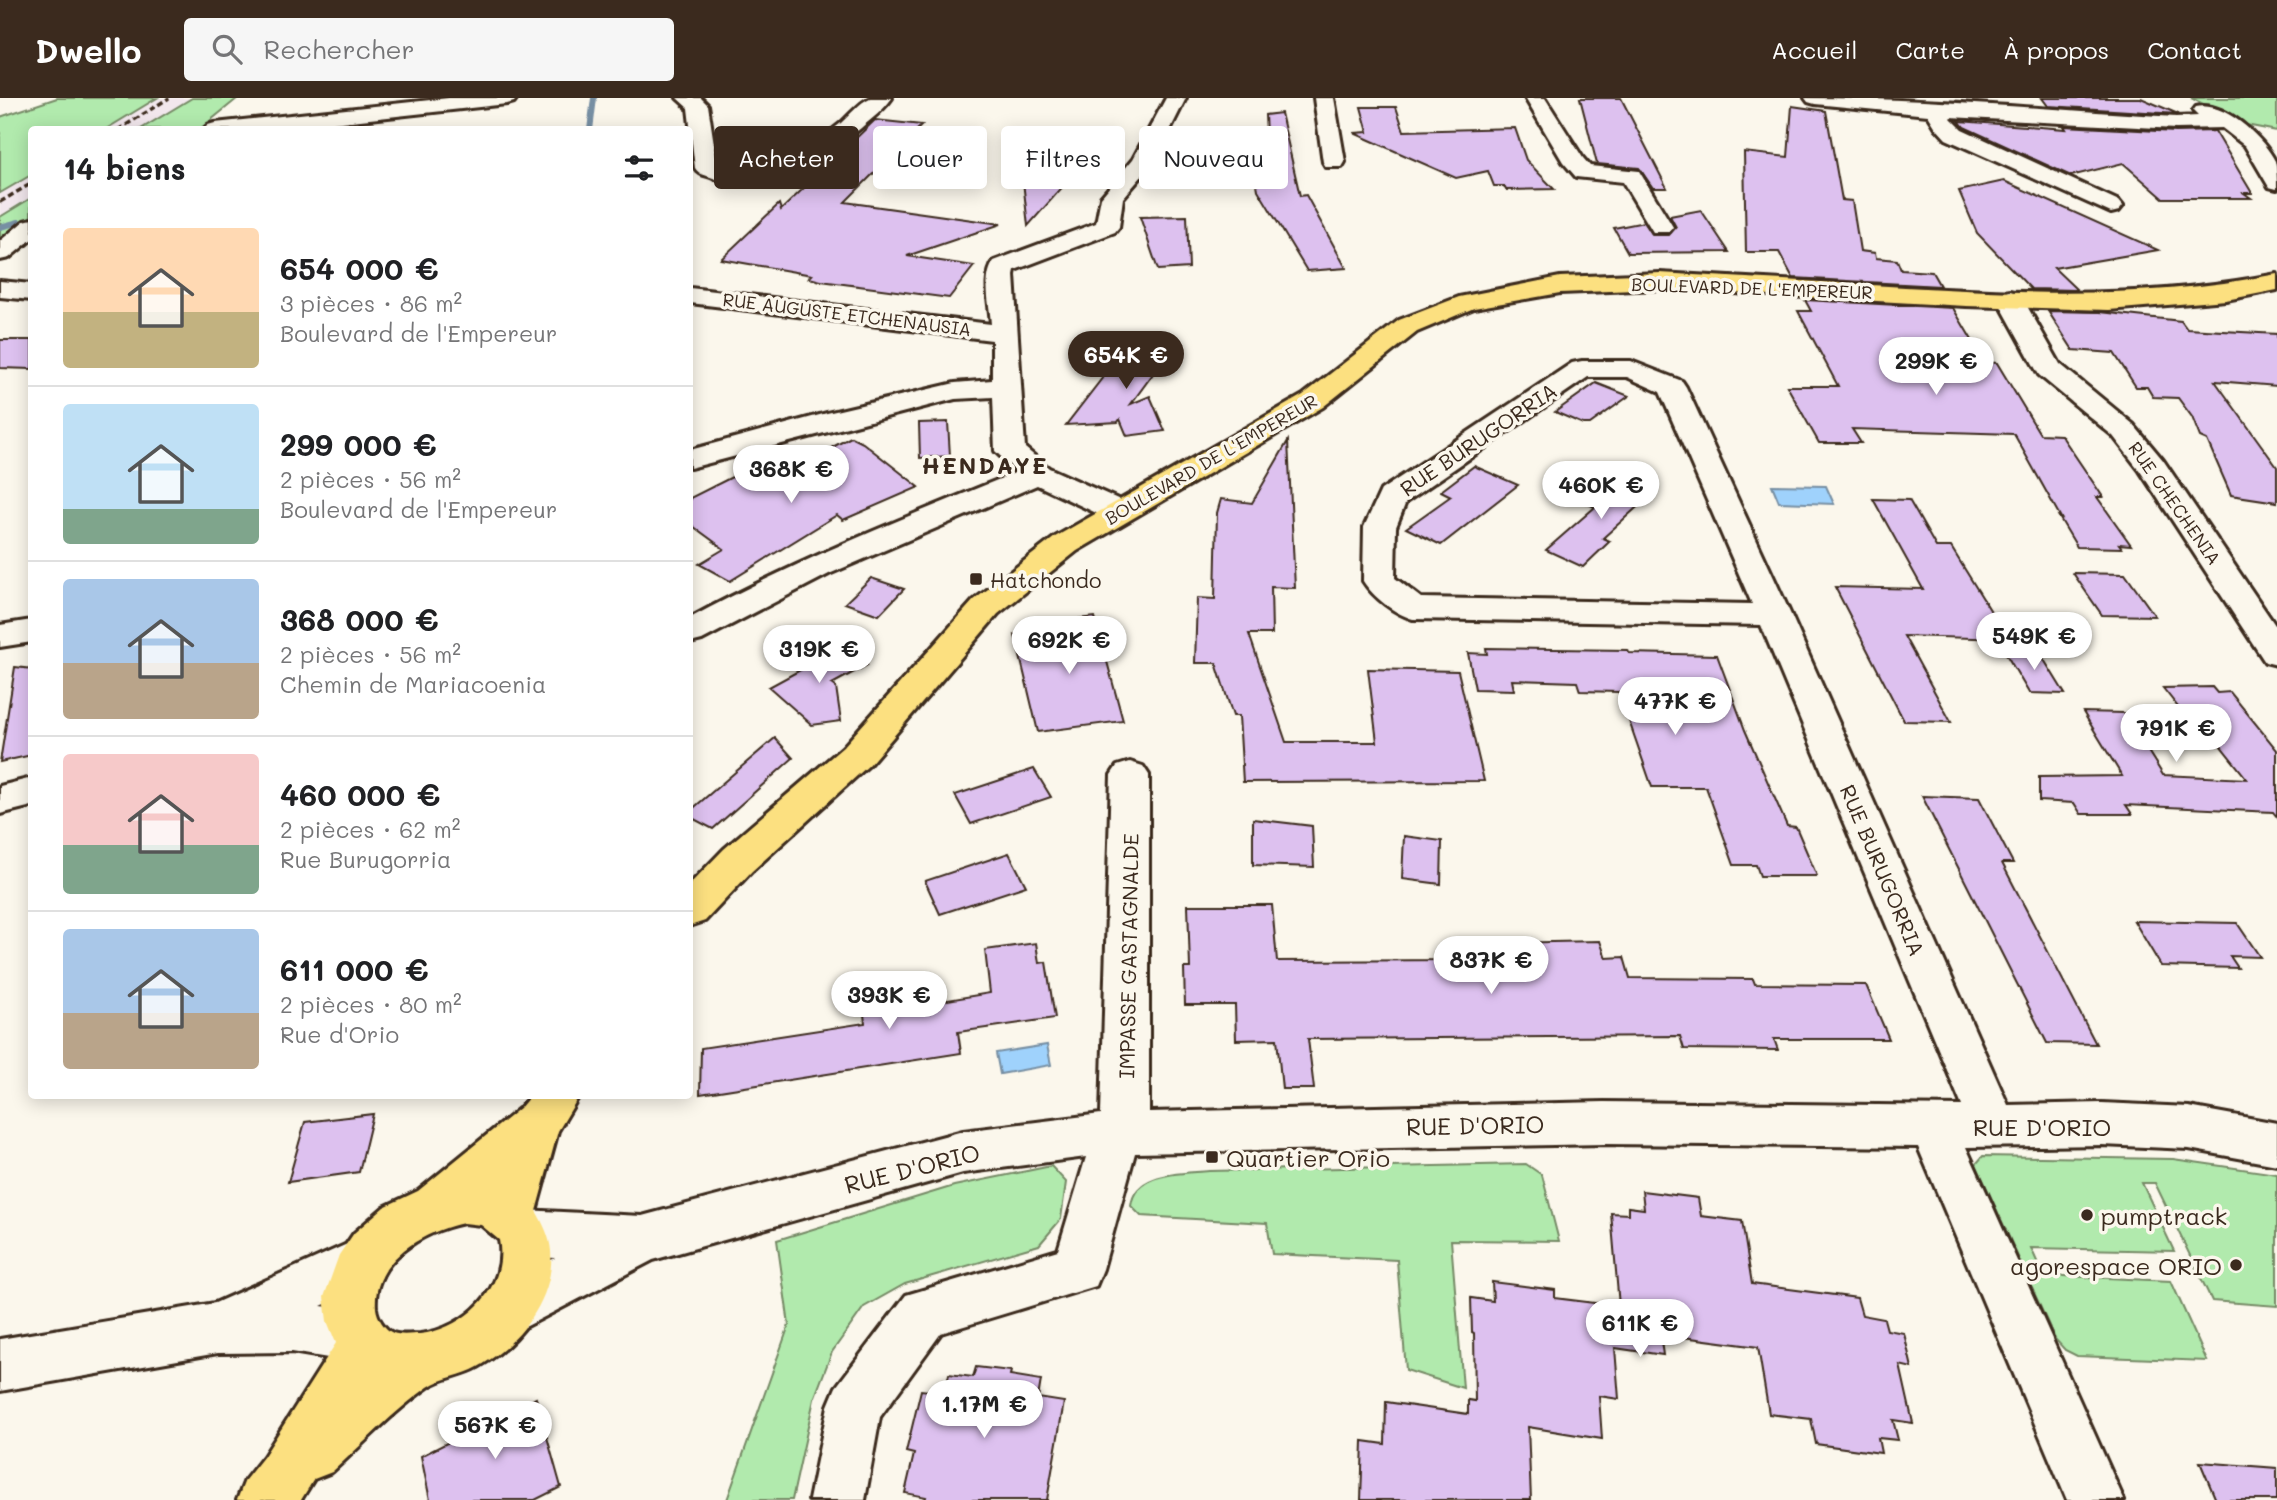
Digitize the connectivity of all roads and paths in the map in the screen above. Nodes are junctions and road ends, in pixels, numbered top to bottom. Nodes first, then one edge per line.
1 (507, 98) edge
2 (687, 98) edge
3 (882, 98) edge
4 (1176, 98) edge
5 (1324, 98) edge
6 (1535, 98) edge
7 (1815, 98) edge
8 (242, 104) dead end
9 (2186, 104) dead end
10 (1936, 110) junction
11 (407, 112) edge
12 (2227, 122) junction
13 (217, 126) edge
14 (248, 126) edge
15 (1334, 162) dead end
16 (2277, 182) edge
17 (2111, 206) dead end
18 (1661, 227) dead end
19 (28, 229) edge
20 (0, 253) edge
21 (2277, 282) edge
22 (0, 289) edge
23 (28, 292) edge
24 (693, 295) edge
25 (2010, 299) junction
26 (1005, 334) junction
27 (1007, 388) junction
28 (693, 458) edge
29 (1038, 474) junction
30 (1120, 512) junction
31 (1774, 615) junction
32 (693, 630) edge
33 (28, 632) edge
34 (0, 636) edge
35 (2277, 654) edge
36 (1130, 775) dead end
37 (28, 793) edge
38 (0, 800) edge
39 (693, 907) edge
40 (546, 1109) edge
41 (1993, 1125) junction
42 (1933, 1127) junction
43 (1115, 1133) junction
44 (2277, 1144) edge
45 (436, 1206) junction
46 (517, 1224) junction
47 (643, 1239) junction
48 (363, 1261) junction
49 (509, 1308) junction
50 (218, 1328) junction
51 (361, 1341) junction
52 (419, 1360) junction
53 (0, 1365) edge
54 (274, 1488) edge
55 (837, 1500) edge
56 (2096, 1500) edge

1 - 11 street
2 - 3 street
4 - 26 street
5 - 15 street
6 - 18 street
7 - 10 street
8 - 13 street
9 - 12 street
10 - 12 street
10 - 17 street
11 - 14 street
12 - 16 street
19 - 20 street
21 - 25 main road, BOULEVARD DE L'EMPEREUR
22 - 23 street
24 - 26 street, RUE AUGUSTE ETCHENAUSIA
25 - 30 main road, BOULEVARD DE L'EMPEREUR
25 - 35 street, RUE CHECHENIA
26 - 27 street
27 - 28 street
27 - 29 street
29 - 30 street
29 - 32 street
30 - 39 main road, BOULEVARD DE L'EMPEREUR
31 - 31 street, RUE BURUGORRIA
31 - 41 street, RUE BURUGORRIA
33 - 34 street
36 - 43 street, IMPASSE GASTAGNALDE
37 - 38 street
40 - 45 main road
40 - 46 main road
41 - 42 street, RUE D'ORIO
41 - 44 street, RUE D'ORIO
42 - 43 street, RUE D'ORIO
42 - 56 street
43 - 47 street, RUE D'ORIO
43 - 55 street, IMPASSE GASTAGNALDE
45 - 46 main road
45 - 48 main road
46 - 47 street, RUE D'ORIO
46 - 49 main road
47 - 49 street, RUE D'ORIO
48 - 50 street
48 - 51 main road
49 - 52 main road
50 - 51 street
50 - 53 street
51 - 52 main road
51 - 54 main road
52 - 54 main road

